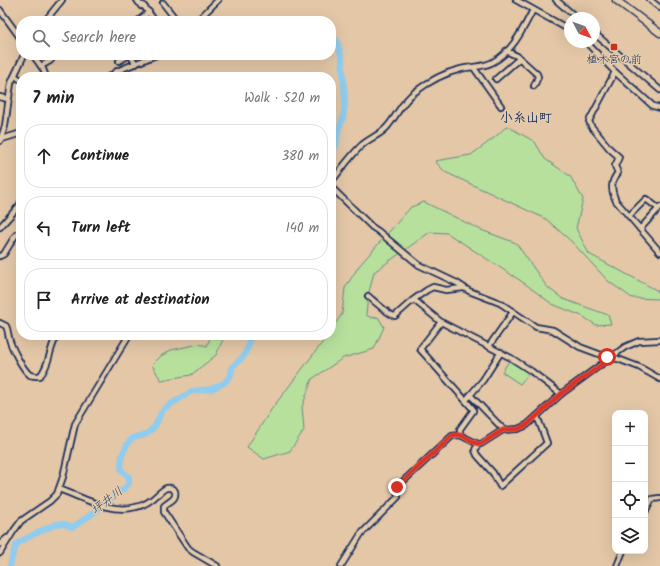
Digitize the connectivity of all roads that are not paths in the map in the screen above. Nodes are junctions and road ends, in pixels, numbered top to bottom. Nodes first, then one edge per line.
1 (62, 0) edge
2 (137, 0) edge
3 (218, 0) edge
4 (556, 0) edge
5 (616, 0) edge
6 (650, 0) edge
7 (519, 1) edge
8 (163, 3) dead end
9 (660, 8) edge
10 (0, 10) edge
11 (533, 10) junction
12 (149, 12) junction
13 (569, 12) edge
14 (49, 16) edge
15 (144, 16) edge
16 (152, 16) edge
17 (174, 16) edge
18 (202, 16) edge
19 (564, 27) edge
20 (16, 32) edge
21 (660, 33) edge
22 (600, 38) edge
23 (592, 48) edge
24 (506, 51) junction
25 (520, 58) junction
26 (22, 60) edge
27 (37, 60) edge
28 (51, 60) edge
29 (133, 60) edge
30 (145, 60) edge
31 (136, 64) junction
32 (41, 66) junction
33 (474, 68) junction
34 (17, 72) edge
35 (44, 72) edge
36 (116, 72) edge
37 (615, 72) junction
38 (15, 76) edge
39 (496, 79) dead end
40 (534, 86) dead end
41 (660, 90) edge
42 (0, 97) edge
43 (8, 99) junction
44 (501, 106) dead end
45 (660, 108) edge
46 (16, 135) edge
47 (1, 140) edge
48 (336, 176) edge
49 (336, 192) edge
50 (659, 207) edge
51 (16, 209) edge
52 (629, 216) junction
53 (0, 227) edge
54 (640, 229) junction
55 (16, 236) edge
56 (660, 252) edge
57 (0, 256) edge
58 (464, 288) junction
59 (368, 296) dead end
60 (414, 300) junction
61 (513, 312) junction
62 (441, 322) junction
63 (0, 323) edge
64 (55, 340) edge
65 (126, 340) edge
66 (660, 340) edge
67 (489, 346) junction
68 (501, 352) junction
69 (611, 358) junction
70 (660, 379) edge
71 (561, 394) junction
72 (471, 396) junction
73 (466, 400) junction
74 (537, 416) junction
75 (504, 430) junction
76 (460, 435) junction
77 (478, 444) junction
78 (60, 489) junction
79 (660, 498) edge
80 (648, 506) edge
81 (9, 538) junction
82 (0, 544) edge
83 (0, 553) edge
84 (622, 554) edge
85 (217, 566) edge
86 (342, 566) edge
87 (617, 566) edge

1 - 14 street
2 - 12 street
3 - 18 street
4 - 13 street
5 - 21 highway
6 - 9 street
7 - 11 street
8 - 17 street
10 - 20 street
11 - 19 street
11 - 24 street
12 - 15 street
12 - 16 street
22 - 41 street
23 - 37 street
24 - 25 street
24 - 33 street
25 - 39 street
25 - 40 street
26 - 34 street
27 - 32 street
28 - 32 street
29 - 31 street
30 - 31 street
31 - 36 street
32 - 35 street
33 - 44 street
33 - 48 street
37 - 45 street
37 - 52 street
38 - 43 street
42 - 43 street
43 - 47 street
46 - 47 street
49 - 58 street
50 - 52 street
50 - 54 street
51 - 53 street
52 - 54 street
54 - 56 street
55 - 57 street
58 - 60 street
58 - 61 street
59 - 60 street
60 - 62 street
61 - 67 street
61 - 69 street
62 - 67 street
62 - 73 street
63 - 64 street
65 - 78 street
66 - 69 street
67 - 68 street
68 - 71 street
68 - 72 street
69 - 70 street
69 - 71 street
71 - 74 street
72 - 73 street
72 - 75 street
73 - 76 street
74 - 75 street
74 - 77 street
75 - 77 street
76 - 77 street
76 - 86 street
78 - 81 street
78 - 85 street
79 - 80 street
81 - 82 street
81 - 83 street
84 - 87 street

